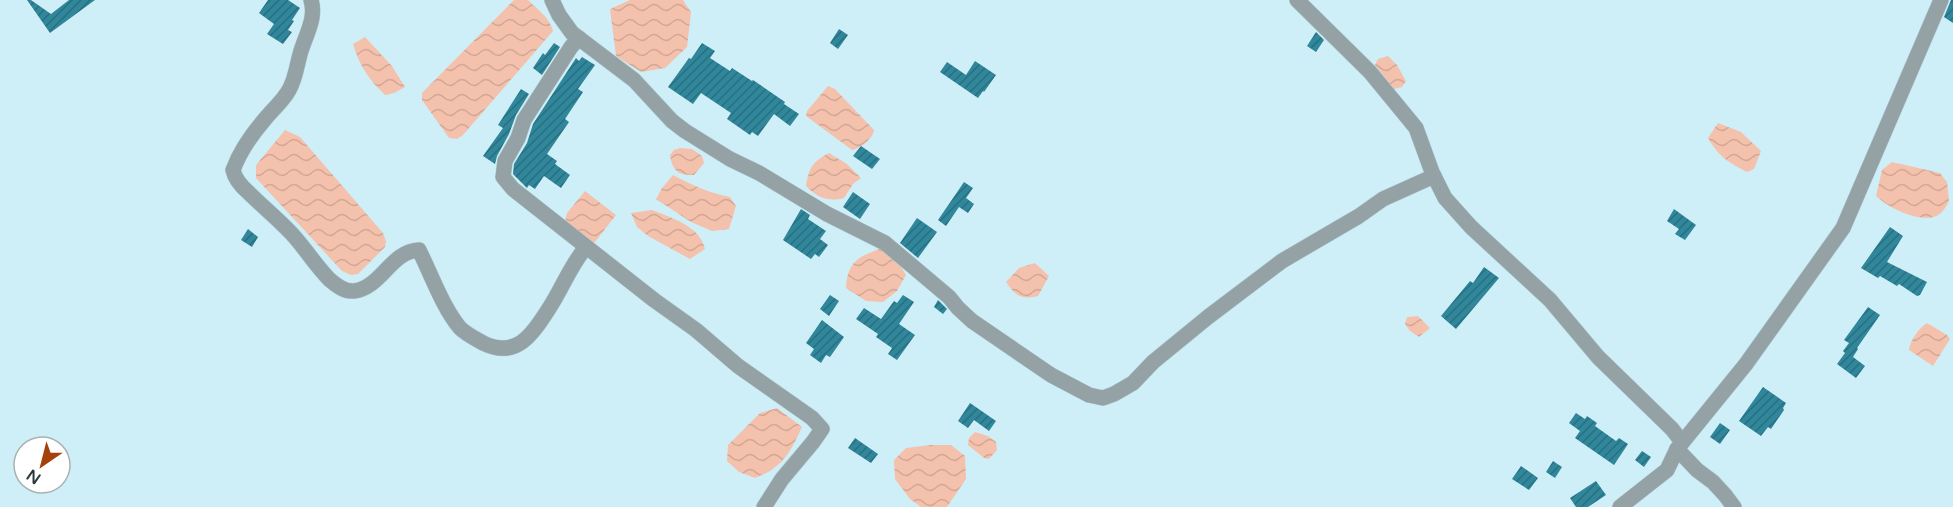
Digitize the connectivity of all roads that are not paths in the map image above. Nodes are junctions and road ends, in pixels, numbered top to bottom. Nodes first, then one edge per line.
1 (311, 0) edge
2 (552, 0) edge
3 (1297, 0) edge
4 (1941, 0) edge
5 (579, 38) junction
6 (1434, 176) junction
7 (586, 247) junction
8 (1680, 445) junction
9 (764, 507) edge
10 (1620, 507) edge
11 (1734, 507) edge

1 - 7 street
2 - 5 street
3 - 6 street
4 - 8 street
5 - 6 street
5 - 7 street
6 - 8 street
7 - 9 street
8 - 10 street
8 - 11 street

